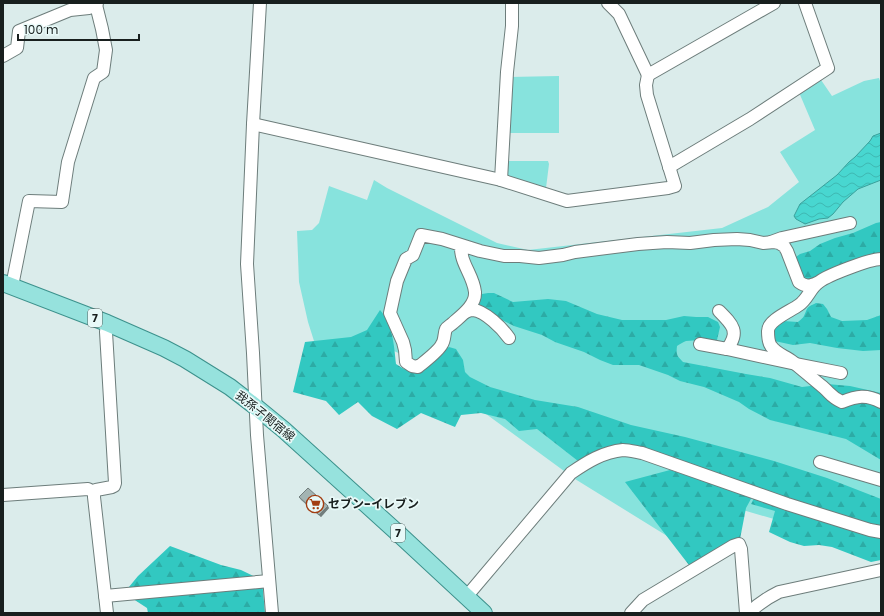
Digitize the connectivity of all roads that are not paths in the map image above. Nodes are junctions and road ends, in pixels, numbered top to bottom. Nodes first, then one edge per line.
1 (260, 3) edge
2 (512, 3) edge
3 (608, 3) edge
4 (774, 3) edge
5 (805, 3) edge
6 (97, 4) edge
7 (3, 56) edge
8 (648, 75) junction
9 (253, 124) junction
10 (669, 167) junction
11 (501, 180) junction
12 (850, 223) dead end
13 (795, 235) junction
14 (770, 242) junction
15 (461, 245) junction
16 (788, 251) junction
17 (881, 259) edge
18 (817, 283) junction
19 (8, 285) edge
20 (720, 311) dead end
21 (466, 312) junction
22 (107, 323) junction
23 (508, 338) dead end
24 (700, 344) dead end
25 (727, 349) junction
26 (796, 364) junction
27 (841, 373) dead end
28 (881, 402) edge
29 (256, 407) junction
30 (820, 462) dead end
31 (881, 480) edge
32 (94, 492) junction
33 (3, 495) edge
34 (881, 532) edge
35 (881, 570) edge
36 (269, 581) junction
37 (105, 596) junction
38 (467, 596) junction
39 (107, 613) edge
40 (272, 613) edge
41 (484, 613) edge
42 (631, 613) edge
43 (746, 613) edge
44 (749, 613) edge

1 - 9 street
2 - 11 street
3 - 8 street
4 - 8 street
5 - 10 street
6 - 7 street
6 - 19 street
8 - 10 street
9 - 11 street
9 - 29 street
10 - 11 street
12 - 13 street
13 - 14 street
13 - 16 street
14 - 15 street
14 - 16 street
15 - 21 street
15 - 21 street
16 - 18 street
17 - 18 street
18 - 26 street
19 - 22 main road, 我孫子関宿線 / 7
20 - 25 street
21 - 23 street
22 - 29 main road, 我孫子関宿線 / 7
22 - 32 street
24 - 25 street
25 - 26 street
26 - 27 street
26 - 28 street
29 - 36 street
29 - 38 main road, 我孫子関宿線 / 7
30 - 31 street
32 - 33 street
32 - 37 street
34 - 38 street
35 - 44 street
36 - 37 street
36 - 40 street
37 - 39 street
38 - 41 main road, 我孫子関宿線 / 7
42 - 43 street

